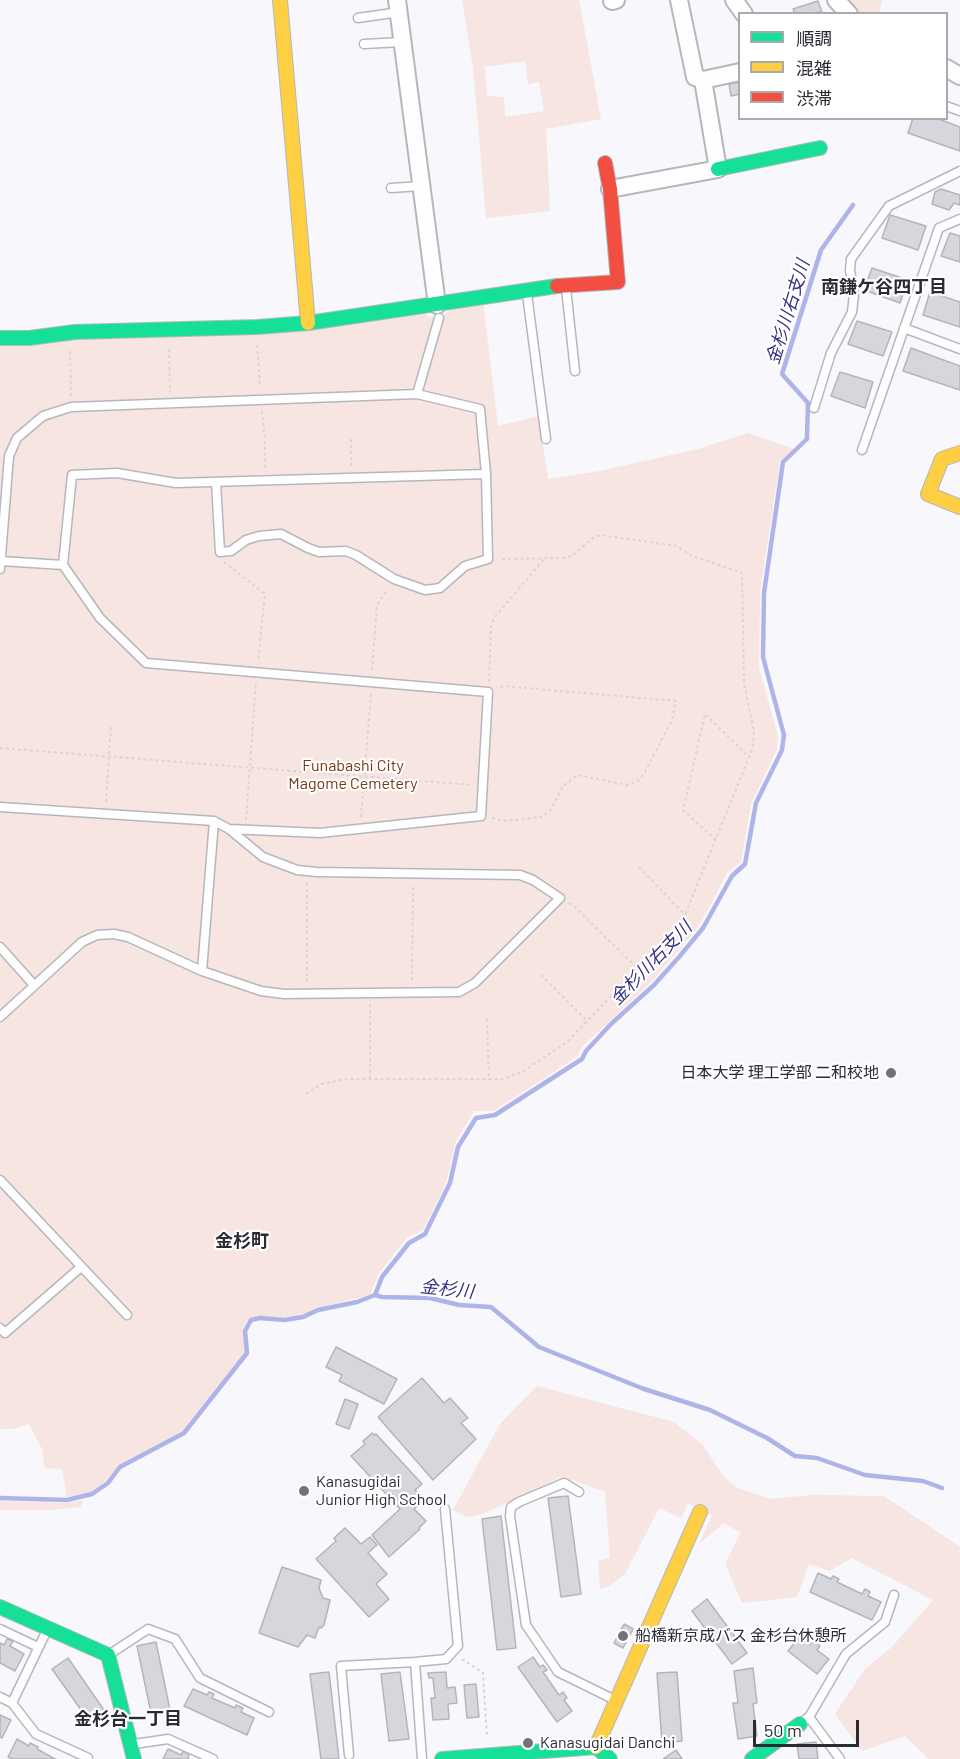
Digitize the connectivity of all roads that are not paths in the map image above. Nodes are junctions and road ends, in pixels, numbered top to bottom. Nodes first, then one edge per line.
1 (280, 0) edge
2 (678, 0) edge
3 (398, 6) edge
4 (358, 18) dead end
5 (402, 42) junction
6 (364, 44) dead end
7 (738, 72) edge
8 (703, 80) junction
9 (820, 148) dead end
10 (605, 163) dead end
11 (718, 169) junction
12 (960, 171) edge
13 (421, 186) junction
14 (391, 188) dead end
15 (610, 189) junction
16 (960, 219) edge
17 (566, 285) junction
18 (526, 290) junction
19 (438, 311) junction
20 (308, 323) junction
21 (904, 328) junction
22 (0, 338) edge
23 (960, 349) edge
24 (575, 371) dead end
25 (417, 394) junction
26 (814, 408) dead end
27 (546, 439) dead end
28 (862, 450) dead end
29 (960, 453) edge
30 (486, 474) junction
31 (216, 482) junction
32 (960, 507) edge
33 (1, 561) edge
34 (63, 565) junction
35 (0, 569) edge
36 (0, 807) edge
37 (214, 821) junction
38 (229, 829) junction
39 (0, 947) edge
40 (202, 971) junction
41 (34, 985) junction
42 (0, 1017) edge
43 (0, 1180) edge
44 (81, 1266) junction
45 (127, 1315) dead end
46 (0, 1328) edge
47 (579, 1492) dead end
48 (445, 1509) dead end
49 (700, 1512) dead end
50 (894, 1595) dead end
51 (0, 1607) edge
52 (48, 1628) junction
53 (0, 1629) edge
54 (38, 1647) junction
55 (108, 1655) junction
56 (415, 1662) junction
57 (0, 1698) edge
58 (616, 1700) junction
59 (12, 1703) junction
60 (269, 1712) dead end
61 (805, 1721) junction
62 (131, 1744) junction
63 (596, 1747) junction
64 (349, 1755) dead end
65 (88, 1758) edge
66 (134, 1759) edge
67 (213, 1759) edge
68 (422, 1759) edge
69 (442, 1759) edge
70 (610, 1759) edge
71 (752, 1759) edge
72 (840, 1759) edge

1 - 20 street
2 - 8 street
3 - 4 lane
3 - 5 street
5 - 6 lane
5 - 13 street
7 - 8 street
8 - 11 street
9 - 11 street
10 - 15 street
11 - 15 street
12 - 26 lane
13 - 14 lane
13 - 19 street
15 - 17 street
16 - 21 lane
17 - 18 street
17 - 24 lane
18 - 19 street
18 - 27 lane
19 - 20 street
19 - 25 lane
20 - 22 street
21 - 23 lane
21 - 28 lane
25 - 30 lane
25 - 33 lane
29 - 32 street
30 - 31 lane
30 - 31 lane
31 - 34 lane
33 - 34 lane
33 - 35 lane
34 - 38 lane
36 - 37 lane
37 - 38 lane
37 - 40 lane
38 - 40 lane
39 - 41 lane
40 - 41 lane
41 - 42 lane
43 - 44 lane
44 - 45 lane
44 - 46 lane
47 - 58 lane
48 - 56 lane
49 - 58 street
50 - 61 lane
51 - 52 street
52 - 54 lane
52 - 55 street
53 - 54 lane
54 - 59 lane
55 - 60 lane
55 - 62 street
56 - 64 lane
56 - 68 lane
57 - 59 lane
58 - 63 street
59 - 65 lane
61 - 71 street
61 - 72 lane
62 - 66 street
62 - 67 lane
63 - 69 street
63 - 70 street

